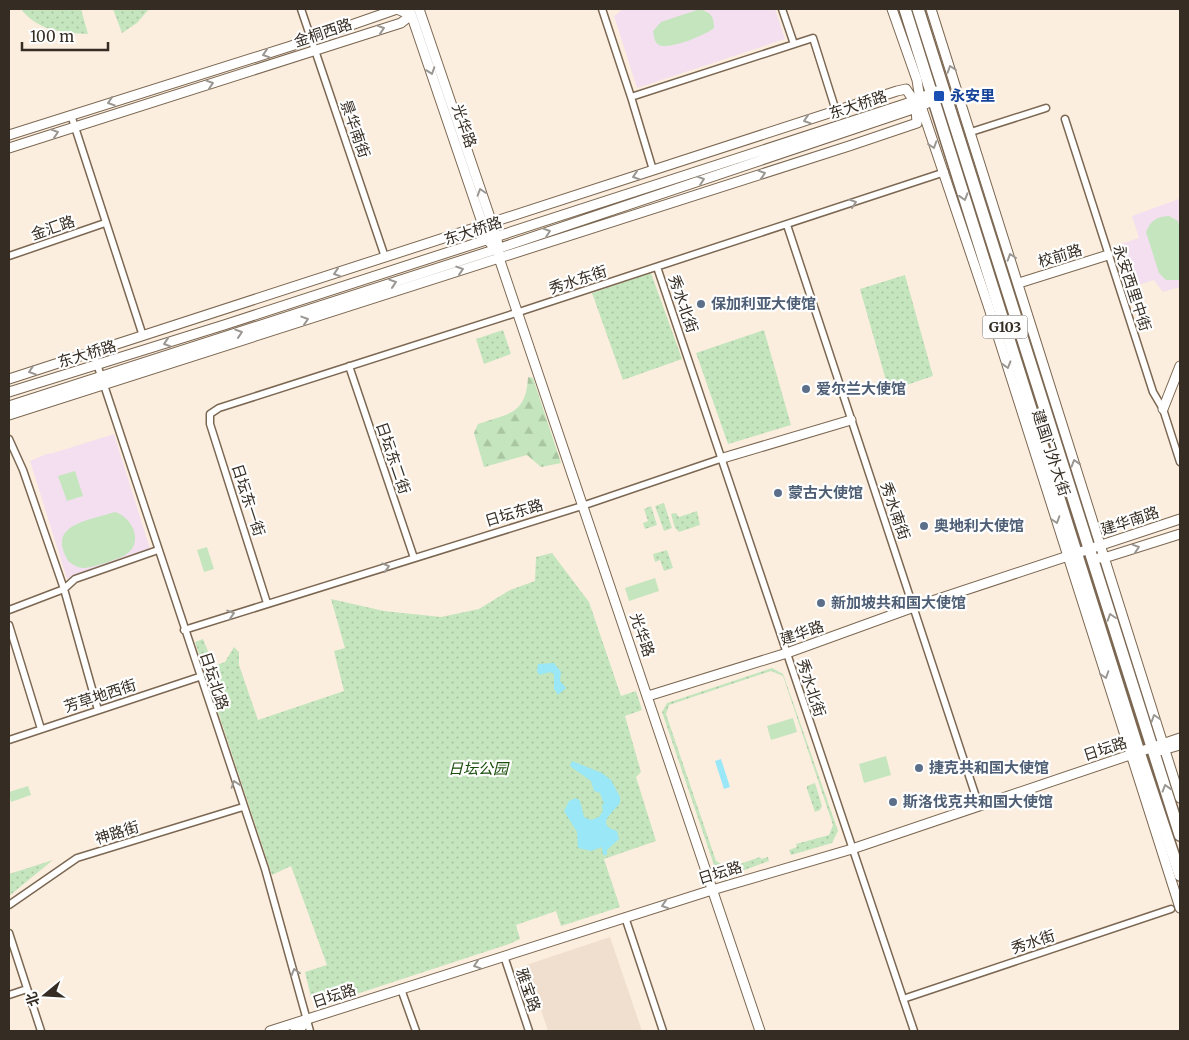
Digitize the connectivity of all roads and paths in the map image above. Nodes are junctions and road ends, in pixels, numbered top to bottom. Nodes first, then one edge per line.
1 (301, 9) edge
2 (419, 9) edge
3 (602, 9) edge
4 (782, 9) edge
5 (892, 9) edge
6 (905, 9) edge
7 (918, 9) edge
8 (931, 9) edge
9 (410, 12) edge
10 (310, 38) junction
11 (794, 44) junction
12 (314, 50) junction
13 (944, 92) junction
14 (631, 96) junction
15 (932, 96) junction
16 (918, 103) junction
17 (1046, 108) dead end
18 (836, 111) junction
19 (71, 115) junction
20 (1065, 119) dead end
21 (75, 127) junction
22 (971, 132) junction
23 (9, 135) edge
24 (821, 139) junction
25 (849, 146) junction
26 (9, 148) edge
27 (653, 170) junction
28 (945, 172) junction
29 (105, 223) junction
30 (487, 224) junction
31 (787, 225) junction
32 (492, 239) junction
33 (498, 253) junction
34 (1108, 255) junction
35 (9, 256) edge
36 (386, 257) junction
37 (657, 267) junction
38 (1019, 283) junction
39 (988, 305) junction
40 (519, 312) junction
41 (1007, 333) junction
42 (143, 336) junction
43 (92, 352) junction
44 (97, 365) junction
45 (349, 366) junction
46 (1180, 366) edge
47 (9, 379) edge
48 (102, 381) junction
49 (9, 392) edge
50 (9, 406) edge
51 (219, 408) joint
52 (1163, 409) junction
53 (9, 415) edge
54 (851, 420) junction
55 (9, 439) edge
56 (723, 458) junction
57 (1180, 462) edge
58 (582, 506) junction
59 (1180, 519) edge
60 (1180, 534) edge
61 (158, 550) junction
62 (1094, 550) junction
63 (1073, 556) junction
64 (414, 558) junction
65 (1104, 558) junction
66 (64, 590) junction
67 (268, 603) junction
68 (914, 607) junction
69 (9, 610) edge
70 (9, 625) edge
71 (184, 630) junction
72 (787, 653) junction
73 (200, 677) junction
74 (648, 696) junction
75 (98, 710) junction
76 (41, 729) junction
77 (1180, 738) edge
78 (9, 740) edge
79 (1180, 746) edge
80 (1159, 748) junction
81 (1135, 753) junction
82 (1180, 798) edge
83 (979, 806) junction
84 (243, 807) junction
85 (1180, 835) edge
86 (852, 849) junction
87 (1179, 872) edge
88 (712, 890) junction
89 (9, 905) edge
90 (1176, 908) edge
91 (626, 918) junction
92 (9, 932) edge
93 (504, 956) junction
94 (27, 989) junction
95 (401, 989) junction
96 (9, 995) edge
97 (903, 999) junction
98 (308, 1019) junction
99 (41, 1031) edge
100 (270, 1031) edge
101 (295, 1031) edge
102 (310, 1031) edge
103 (416, 1031) edge
104 (529, 1031) edge
105 (663, 1031) edge
106 (760, 1031) edge
107 (914, 1031) edge

1 - 10 street, 景华南街
30 -> 2 street, 光华路
3 - 14 street
4 - 11 street
5 - 16 street, 建国门外大街
6 - 15 highway, 建国门外大街 / G103
7 - 13 highway, 建国门外大街 / G103
22 -> 8 street, 建国门外大街
9 - 10 street, 金桐西路
12 -> 9 street, 金桐西路
9 -> 30 street, 光华路
10 - 12 street, 景华南街
10 -> 19 street, 金桐西路
11 - 14 street
11 - 18 street
21 -> 12 street, 金桐西路
12 - 36 street, 景华南街
13 - 15 street, 东大桥路
13 - 62 highway, 建国门外大街 / G103
14 - 27 street
15 - 16 street, 东大桥路
15 -> 41 highway, 建国门外大街 / G103
16 - 18 street
16 - 24 street, 东大桥路
16 - 25 street
16 -> 28 street, 建国门外大街
16 - 32 street, 东大桥路
17 - 22 street
18 -> 27 street
19 - 21 street
19 - 23 street, 金桐西路
20 - 34 street, 永安西里中街
26 -> 21 street, 金桐西路
21 - 29 street
38 -> 22 street, 建国门外大街
24 - 25 street
33 -> 24 street, 东大桥路
33 -> 25 street
27 -> 30 street
31 -> 28 street, 秀水东街
28 - 39 street, 建国门外大街
29 - 35 street, 金汇路
29 - 42 street
30 - 32 street, 光华路
30 - 36 street
31 - 37 street, 秀水东街
31 - 54 street, 秀水南街
32 - 33 street, 光华路
32 -> 44 street, 东大桥路
33 - 40 street, 光华路
48 -> 33 street, 东大桥路
34 - 38 street, 校前路
34 - 52 street, 永安西里中街
36 -> 42 street
37 - 40 street, 秀水东街
37 - 56 street, 秀水北街
62 -> 38 street, 建国门外大街
39 - 41 street
39 -> 63 street, 建国门外大街
40 - 45 street, 秀水东街
40 - 58 street, 光华路
41 - 63 highway, 建国门外大街 / G103
42 - 43 street
43 - 44 street, 日坛北路
43 -> 47 street
44 - 48 street, 日坛北路
44 - 49 street, 东大桥路
45 - 51 street, 秀水东街
45 - 64 street, 日坛东二街
46 - 52 street
48 - 50 street, 东大桥路
48 - 53 street
48 - 61 street, 日坛北路
51 - 67 street, 日坛东一街
52 - 57 street, 永安西里中街
54 - 56 street, 日坛东路
54 - 68 street, 秀水南街
55 - 66 street
56 - 58 street, 日坛东路
56 - 72 street, 秀水北街
58 - 64 street, 日坛东路
58 - 74 street, 光华路
59 - 62 street, 建华南路
65 -> 60 street, 建华南路
61 - 66 street
61 - 71 street, 日坛北路
62 - 63 street
62 - 65 street, 建华南路
80 -> 62 highway, 建国门外大街 / G103
63 - 68 street, 建华路
63 -> 81 highway, 建国门外大街 / G103
67 -> 64 street, 日坛东路
80 -> 65 street, 建国门外大街
66 - 69 street
66 - 75 street
71 -> 67 street, 日坛东路
68 - 72 street, 建华路
68 - 83 street, 秀水南街
70 - 76 street
71 - 73 street, 日坛北路
72 - 74 street, 建华路
72 - 86 street, 秀水北街
73 - 75 street, 芳草地西街
84 -> 73 street, 日坛北路
74 - 88 street, 光华路
75 - 76 street, 芳草地西街
76 - 78 street, 芳草地西街
77 - 80 street
79 - 80 street
80 - 81 street, 日坛路
80 - 82 street, 建国门外大街
85 -> 80 highway, 建国门外大街 / G103
81 - 83 street, 日坛路
81 - 87 highway, 建国门外大街 / G103
81 - 90 street, 建国门外大街
83 - 86 street, 日坛路
84 - 89 street, 神路街
98 -> 84 street, 日坛北路
86 - 88 street, 日坛路
86 - 97 street, 秀水北街
88 -> 91 street, 日坛路
88 - 106 street, 光华路
90 - 97 street, 秀水街
91 - 93 street, 日坛路
91 - 105 street
92 - 94 street
93 -> 95 street, 日坛路
93 - 104 street, 雅宝路
94 - 96 street
94 - 99 street
95 - 98 street, 日坛路
95 - 103 street
97 - 107 street, 秀水北街
98 - 100 street, 日坛路
98 - 101 street
98 - 102 street, 日坛北路

